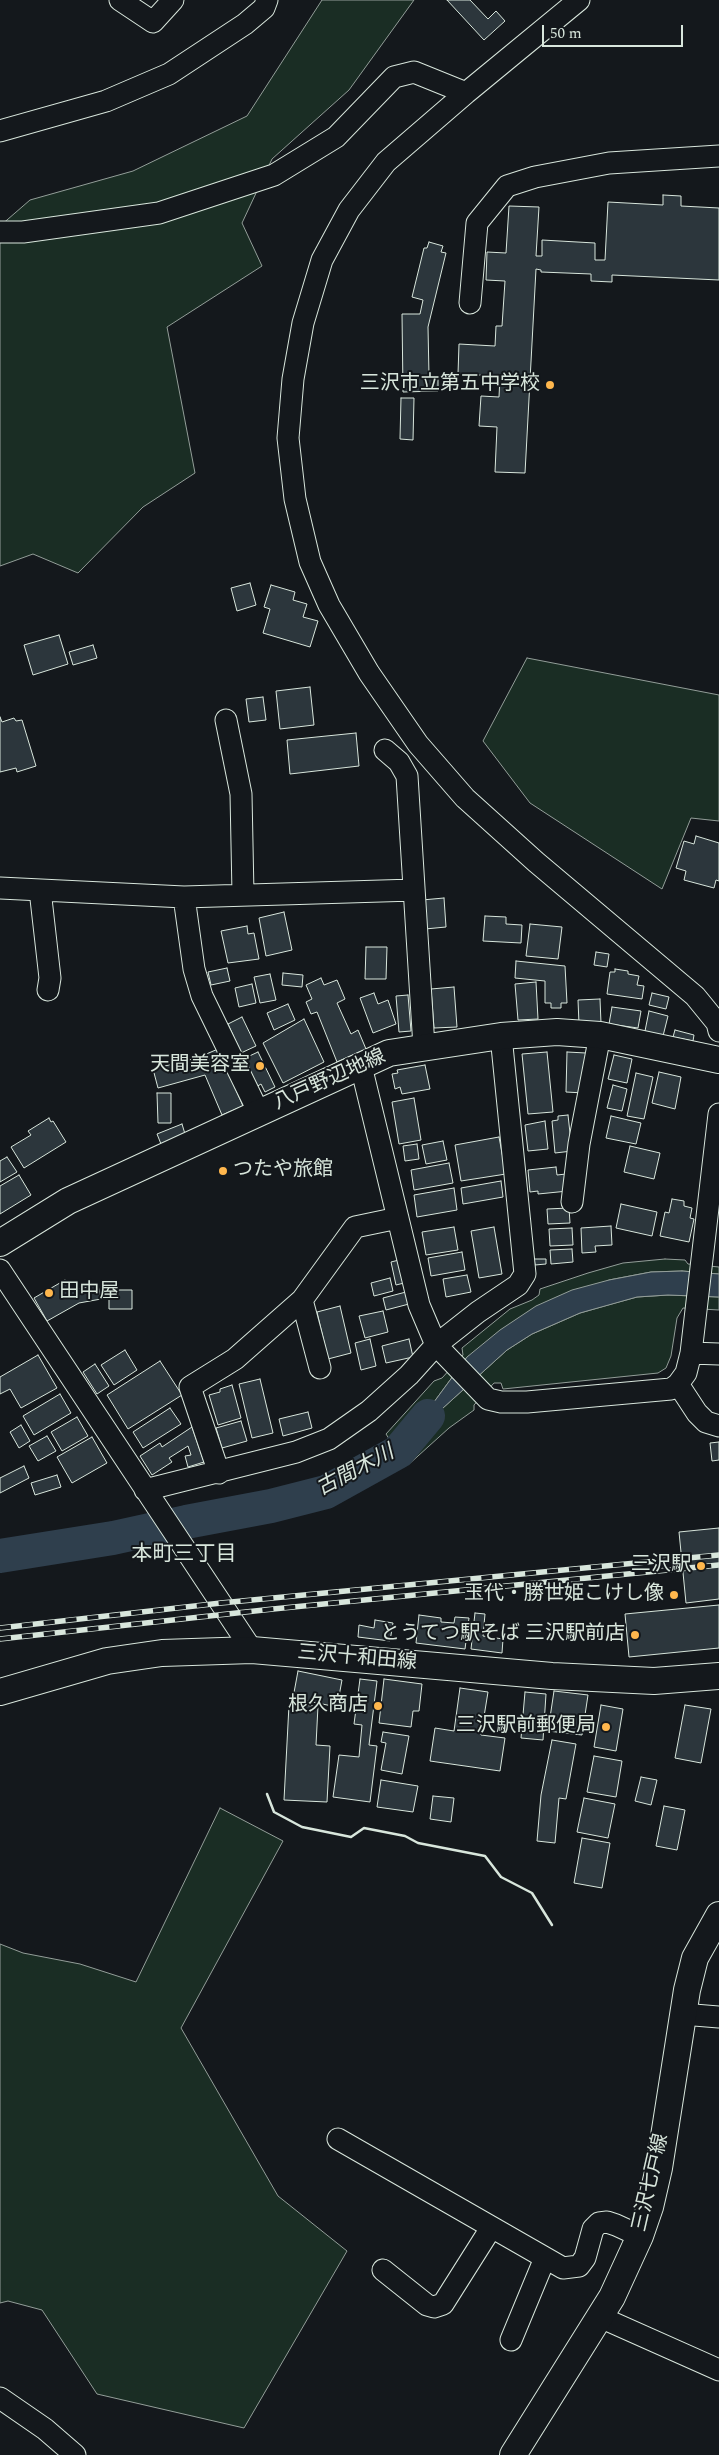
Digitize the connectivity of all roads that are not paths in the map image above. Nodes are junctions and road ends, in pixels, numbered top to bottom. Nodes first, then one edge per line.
1 (120, 0) edge
2 (172, 0) edge
3 (267, 0) edge
4 (579, 0) edge
5 (466, 93) junction
6 (0, 131) edge
7 (719, 156) edge
8 (0, 232) edge
9 (470, 303) dead end
10 (226, 720) dead end
11 (385, 750) dead end
12 (0, 888) edge
13 (40, 890) junction
14 (414, 890) junction
15 (243, 894) junction
16 (184, 897) junction
17 (48, 990) dead end
18 (719, 1030) edge
19 (600, 1035) junction
20 (501, 1036) junction
21 (424, 1047) junction
22 (719, 1060) edge
23 (361, 1066) junction
24 (259, 1113) junction
25 (719, 1114) edge
26 (572, 1202) dead end
27 (398, 1218) junction
28 (0, 1243) edge
29 (0, 1270) edge
30 (302, 1300) junction
31 (440, 1350) junction
32 (691, 1353) junction
33 (719, 1354) edge
34 (320, 1368) dead end
35 (678, 1384) junction
36 (719, 1426) edge
37 (219, 1473) junction
38 (149, 1496) junction
39 (252, 1650) junction
40 (719, 1676) edge
41 (0, 1692) edge
42 (719, 1915) edge
43 (682, 2014) junction
44 (719, 2017) edge
45 (338, 2139) dead end
46 (491, 2228) junction
47 (640, 2236) junction
48 (545, 2258) junction
49 (383, 2270) dead end
50 (600, 2317) junction
51 (511, 2340) dead end
52 (719, 2370) edge
53 (0, 2398) edge
54 (75, 2455) edge
55 (512, 2455) edge

1 - 2 street
3 - 6 street
4 - 5 street
5 - 8 street
5 - 18 street
7 - 9 street
10 - 15 street
11 - 14 street
12 - 13 street
13 - 16 street
13 - 17 street
14 - 15 street
14 - 21 street
15 - 16 street
16 - 24 street
19 - 20 main road, 八戸野辺地線
19 - 22 main road, 八戸野辺地線
19 - 26 street
20 - 21 main road, 八戸野辺地線
20 - 31 street
21 - 23 main road, 八戸野辺地線
23 - 24 main road, 八戸野辺地線
23 - 27 street
24 - 28 main road, 八戸野辺地線
25 - 32 street
27 - 30 street
27 - 31 street
29 - 38 street
30 - 34 street
30 - 37 street
31 - 35 street
31 - 37 street
32 - 33 street
32 - 35 street
35 - 36 street
37 - 38 street
38 - 39 street
39 - 40 main road, 三沢十和田線
39 - 41 main road, 三沢十和田線
42 - 43 main road, 三沢七戸線
43 - 44 street
43 - 47 main road, 三沢七戸線
45 - 46 street
46 - 48 street
46 - 49 street
47 - 48 street
47 - 50 main road, 三沢七戸線
48 - 51 street
50 - 52 street
50 - 55 main road, 三沢七戸線
53 - 54 street

